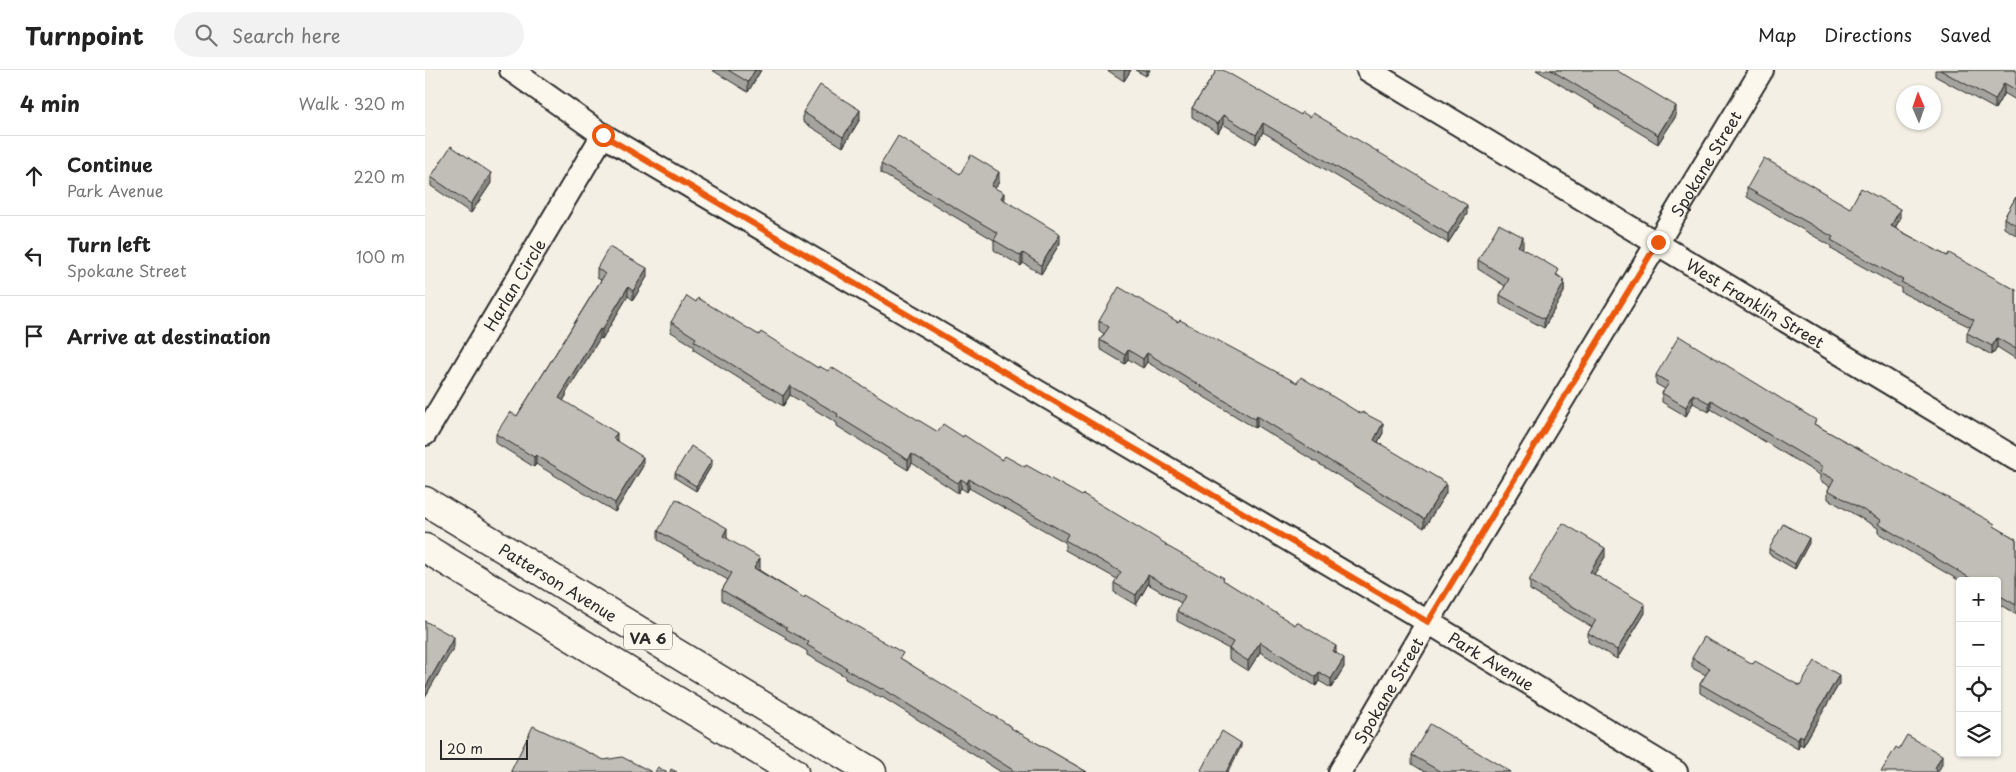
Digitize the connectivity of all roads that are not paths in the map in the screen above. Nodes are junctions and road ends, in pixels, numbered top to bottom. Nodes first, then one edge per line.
1 (511, 70) edge
2 (1368, 70) edge
3 (1762, 70) edge
4 (603, 135) junction
5 (1658, 242) junction
6 (425, 434) edge
7 (2016, 459) edge
8 (425, 501) edge
9 (425, 548) edge
10 (1428, 622) junction
11 (794, 772) edge
12 (872, 772) edge
13 (1340, 772) edge
14 (1676, 772) edge

1 - 4 street, Park Avenue
2 - 5 street, West Franklin Street
3 - 5 street, Spokane Street
4 - 6 street, Harlan Circle
4 - 10 street, Park Avenue
5 - 7 street, West Franklin Street
5 - 10 street, Spokane Street
8 - 12 main road, Patterson Avenue / VA 6
9 - 11 main road, VA 6
10 - 13 street, Spokane Street
10 - 14 street, Park Avenue

